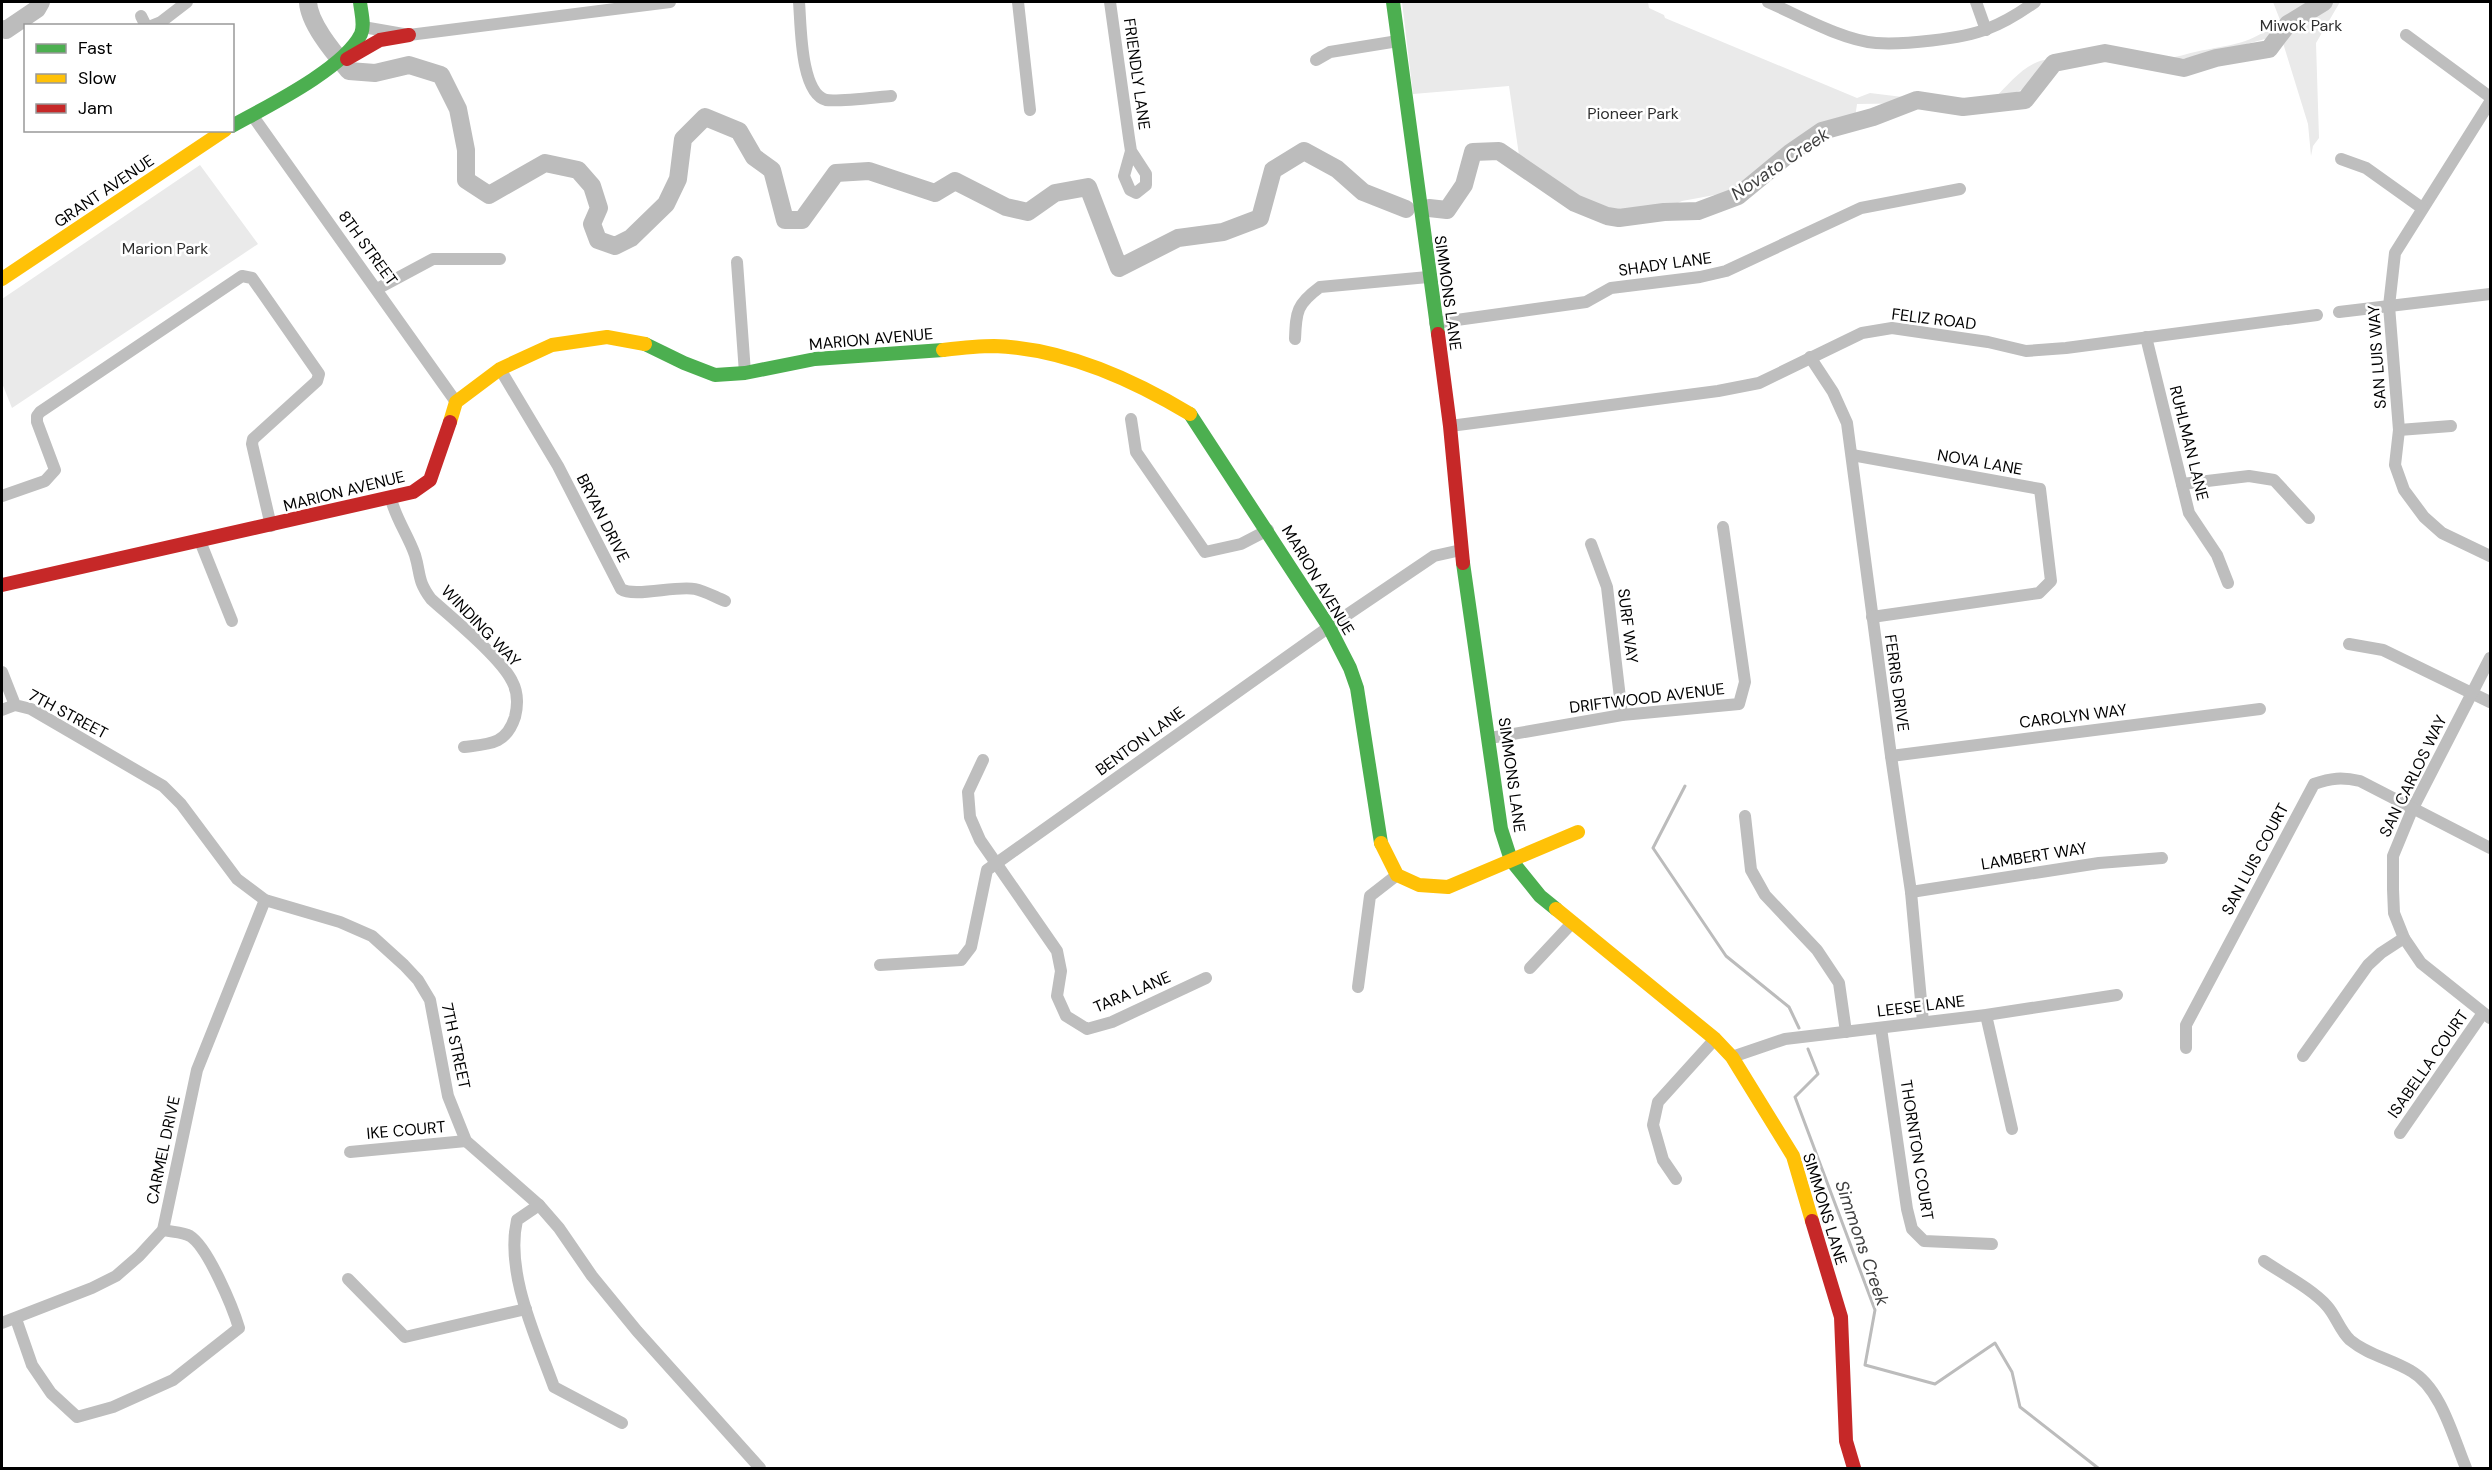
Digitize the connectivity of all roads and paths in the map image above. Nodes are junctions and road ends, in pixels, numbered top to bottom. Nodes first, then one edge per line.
1 (187, 2) edge
2 (360, 2) edge
3 (670, 2) edge
4 (799, 2) edge
5 (1018, 2) edge
6 (1110, 2) edge
7 (1393, 2) edge
8 (1768, 2) edge
9 (1976, 2) edge
10 (2035, 2) edge
11 (156, 24) edge
12 (363, 27) junction
13 (1986, 30) junction
14 (409, 35) junction
15 (2406, 35) dead end
16 (1398, 41) junction
17 (347, 57) junction
18 (1316, 60) dead end
19 (891, 96) dead end
20 (2490, 97) edge
21 (2490, 102) edge
22 (1030, 110) dead end
23 (252, 115) junction
24 (234, 125) edge
25 (222, 132) edge
26 (1131, 151) dead end
27 (2341, 159) dead end
28 (1960, 189) dead end
29 (2422, 208) junction
30 (500, 259) dead end
31 (737, 262) dead end
32 (1428, 277) junction
33 (2, 279) edge
34 (377, 289) junction
35 (2490, 294) edge
36 (2389, 306) junction
37 (2339, 312) dead end
38 (2317, 315) dead end
39 (1435, 323) junction
40 (2146, 336) junction
41 (1295, 339) dead end
42 (1810, 357) junction
43 (500, 369) junction
44 (745, 373) junction
45 (456, 402) junction
46 (1131, 419) dead end
47 (1450, 426) junction
48 (2451, 426) dead end
49 (2399, 430) junction
50 (1852, 455) junction
51 (2182, 484) junction
52 (2, 496) edge
53 (391, 499) junction
54 (2309, 518) dead end
55 (271, 526) junction
56 (1723, 527) dead end
57 (1268, 531) junction
58 (200, 542) junction
59 (1591, 544) dead end
60 (1461, 550) junction
61 (2490, 556) edge
62 (2228, 583) dead end
63 (2, 585) edge
64 (725, 601) dead end
65 (1872, 617) junction
66 (232, 621) dead end
67 (1329, 627) junction
68 (2349, 644) dead end
69 (2490, 658) edge
70 (2, 672) edge
71 (2473, 692) junction
72 (2490, 702) edge
73 (15, 705) junction
74 (2260, 709) dead end
75 (2, 710) edge
76 (1622, 715) junction
77 (1490, 738) junction
78 (464, 747) dead end
79 (1891, 756) junction
80 (982, 760) dead end
81 (2412, 810) junction
82 (1745, 816) dead end
83 (1578, 832) dead end
84 (2490, 848) edge
85 (2162, 858) dead end
86 (1511, 860) junction
87 (998, 863) junction
88 (1397, 875) junction
89 (1911, 891) junction
90 (265, 900) junction
91 (1573, 922) junction
92 (2404, 938) junction
93 (880, 965) dead end
94 (1530, 968) dead end
95 (1206, 978) dead end
96 (1358, 987) dead end
97 (2117, 994) dead end
98 (1986, 1015) junction
99 (2487, 1016) edge
100 (1923, 1022) junction
101 (1881, 1028) junction
102 (1846, 1032) junction
103 (1715, 1039) junction
104 (2186, 1048) dead end
105 (2302, 1056) dead end
106 (1732, 1057) junction
107 (2012, 1129) dead end
108 (2400, 1133) dead end
109 (466, 1141) junction
110 (350, 1152) dead end
111 (1676, 1179) dead end
112 (539, 1205) junction
113 (163, 1230) junction
114 (1992, 1244) dead end
115 (2264, 1261) dead end
116 (348, 1279) dead end
117 (526, 1310) junction
118 (16, 1318) junction
119 (2, 1323) edge
120 (621, 1423) dead end
121 (760, 1468) edge
122 (1854, 1468) edge
123 (2466, 1468) edge

1 - 11 street
2 - 12 street
3 - 14 street
4 - 19 street
5 - 22 street
6 - 26 street, FRIENDLY LANE
7 - 16 street, SIMMONS LANE
8 - 13 street
9 - 13 street
10 - 13 street
12 - 14 street
12 - 17 street
14 - 17 street
15 - 20 street
16 - 18 street
16 - 32 street, SIMMONS LANE
17 - 23 street
21 - 29 street, SAN LUIS WAY
23 - 24 street
23 - 34 street, 8TH STREET
25 - 33 street, GRANT AVENUE
27 - 29 street
28 - 39 street, SHADY LANE
29 - 36 street, SAN LUIS WAY
30 - 34 street
31 - 44 street
32 - 39 street, SIMMONS LANE
32 - 41 street
34 - 45 street, 8TH STREET
35 - 36 street
36 - 37 street
36 - 49 street, SAN LUIS WAY
38 - 40 street, FELIZ ROAD
39 - 47 street, SIMMONS LANE
40 - 42 street, FELIZ ROAD
40 - 51 street, RUHLMAN LANE
42 - 47 street, FELIZ ROAD
42 - 50 street, FERRIS DRIVE
43 - 44 street, MARION AVENUE
43 - 45 street, MARION AVENUE
43 - 64 street, BRYAN DRIVE
44 - 57 street, MARION AVENUE
45 - 53 street, MARION AVENUE
46 - 57 street
47 - 60 street, SIMMONS LANE
48 - 49 street
49 - 61 street, SAN LUIS WAY
50 - 65 street, FERRIS DRIVE
50 - 65 street, NOVA LANE
51 - 54 street
51 - 62 street, RUHLMAN LANE
52 - 55 street
53 - 55 street, MARION AVENUE
53 - 78 street, WINDING WAY
55 - 58 street, MARION AVENUE
56 - 76 street, DRIFTWOOD AVENUE
57 - 67 street, MARION AVENUE
58 - 63 street, MARION AVENUE
58 - 66 street
59 - 76 street, SURF WAY
60 - 67 street, BENTON LANE
60 - 77 street, SIMMONS LANE
65 - 79 street, FERRIS DRIVE
67 - 87 street, BENTON LANE
67 - 88 street, MARION AVENUE
68 - 71 street
69 - 71 street, SAN CARLOS WAY
70 - 73 street, 7TH STREET
71 - 72 street
71 - 81 street, SAN CARLOS WAY
73 - 75 street
73 - 90 street, 7TH STREET
74 - 79 street, CAROLYN WAY
76 - 77 street, DRIFTWOOD AVENUE
77 - 86 street, SIMMONS LANE
79 - 89 street, FERRIS DRIVE
80 - 87 street
81 - 84 street
81 - 92 street, SAN CARLOS WAY
81 - 104 street, SAN LUIS COURT
82 - 102 street
83 - 86 street
85 - 89 street, LAMBERT WAY
86 - 88 street
86 - 91 street, SIMMONS LANE
87 - 93 street, BENTON LANE
87 - 95 street, TARA LANE
88 - 96 street
89 - 100 street, FERRIS DRIVE
90 - 109 street, 7TH STREET
90 - 113 street, CARMEL DRIVE
91 - 94 street
91 - 103 street, SIMMONS LANE
92 - 99 street, SAN CARLOS WAY
92 - 105 street
97 - 98 street, LEESE LANE
98 - 100 street, LEESE LANE
98 - 107 street
99 - 108 street, ISABELLA COURT
100 - 101 street, LEESE LANE
101 - 102 street, LEESE LANE
101 - 114 street, THORNTON COURT
102 - 106 street, LEESE LANE
103 - 106 street, SIMMONS LANE
103 - 111 street
106 - 122 street, SIMMONS LANE
109 - 110 street, IKE COURT
109 - 112 street, 7TH STREET
112 - 117 street
112 - 121 street, 7TH STREET
113 - 118 street, CARMEL DRIVE
113 - 118 street
115 - 123 street
116 - 117 street
117 - 120 street
118 - 119 street, CARMEL DRIVE

